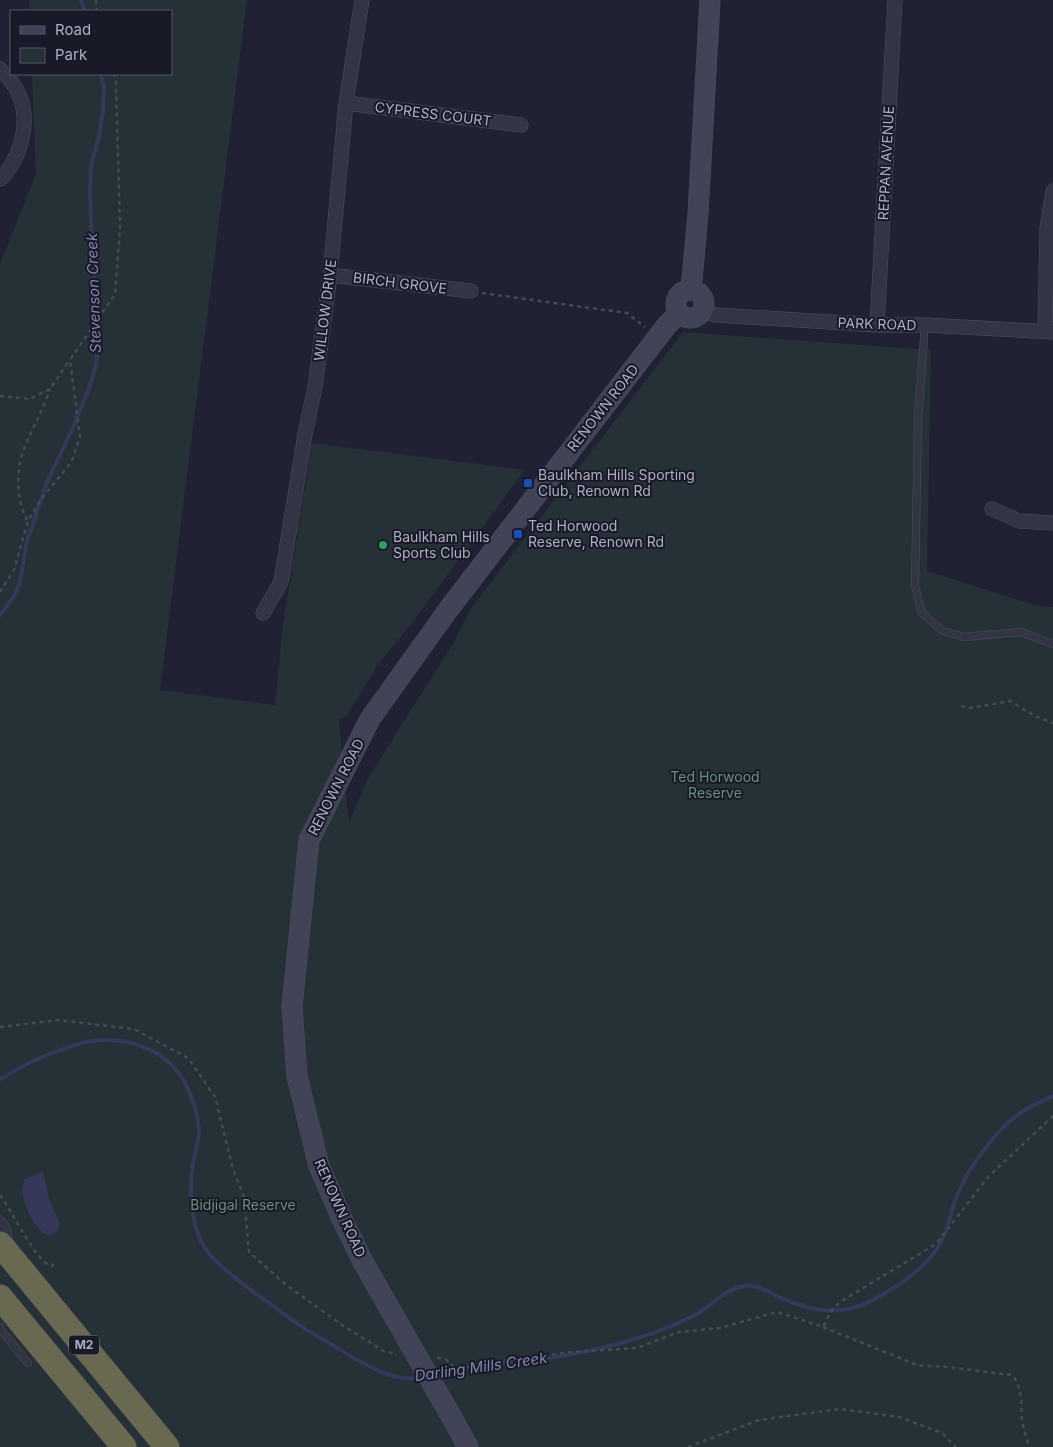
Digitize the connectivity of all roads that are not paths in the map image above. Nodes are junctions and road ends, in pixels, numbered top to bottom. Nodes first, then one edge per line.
1 (362, 0) edge
2 (710, 0) edge
3 (895, 0) edge
4 (0, 69) edge
5 (346, 103) junction
6 (521, 124) dead end
7 (0, 179) edge
8 (1053, 191) edge
9 (330, 275) junction
10 (691, 290) junction
11 (471, 291) road end
12 (702, 312) junction
13 (679, 313) junction
14 (877, 325) junction
15 (924, 325) junction
16 (1049, 331) edge
17 (992, 509) dead end
18 (1053, 523) edge
19 (263, 613) dead end
20 (1053, 644) edge
21 (0, 1219) edge
22 (6, 1251) edge
23 (0, 1297) edge
24 (0, 1327) edge
25 (28, 1363) dead end
26 (124, 1447) edge
27 (167, 1447) edge
28 (468, 1447) edge

1 - 5 street, WILLOW DRIVE
2 - 10 main road
3 - 14 street, REPPAN AVENUE
4 - 7 street
5 - 6 street, CYPRESS COURT
5 - 9 street, WILLOW DRIVE
8 - 16 street
9 - 11 street, BIRCH GROVE
9 - 19 street, WILLOW DRIVE
10 - 12 main road
10 - 13 main road
12 - 13 main road
12 - 14 street, PARK ROAD
13 - 28 main road, RENOWN ROAD, bridge
14 - 15 street, PARK ROAD
15 - 16 street, PARK ROAD
15 - 20 lane
17 - 18 street
21 - 22 lane
22 - 27 highway, M2
23 - 26 highway, M2
24 - 25 lane

